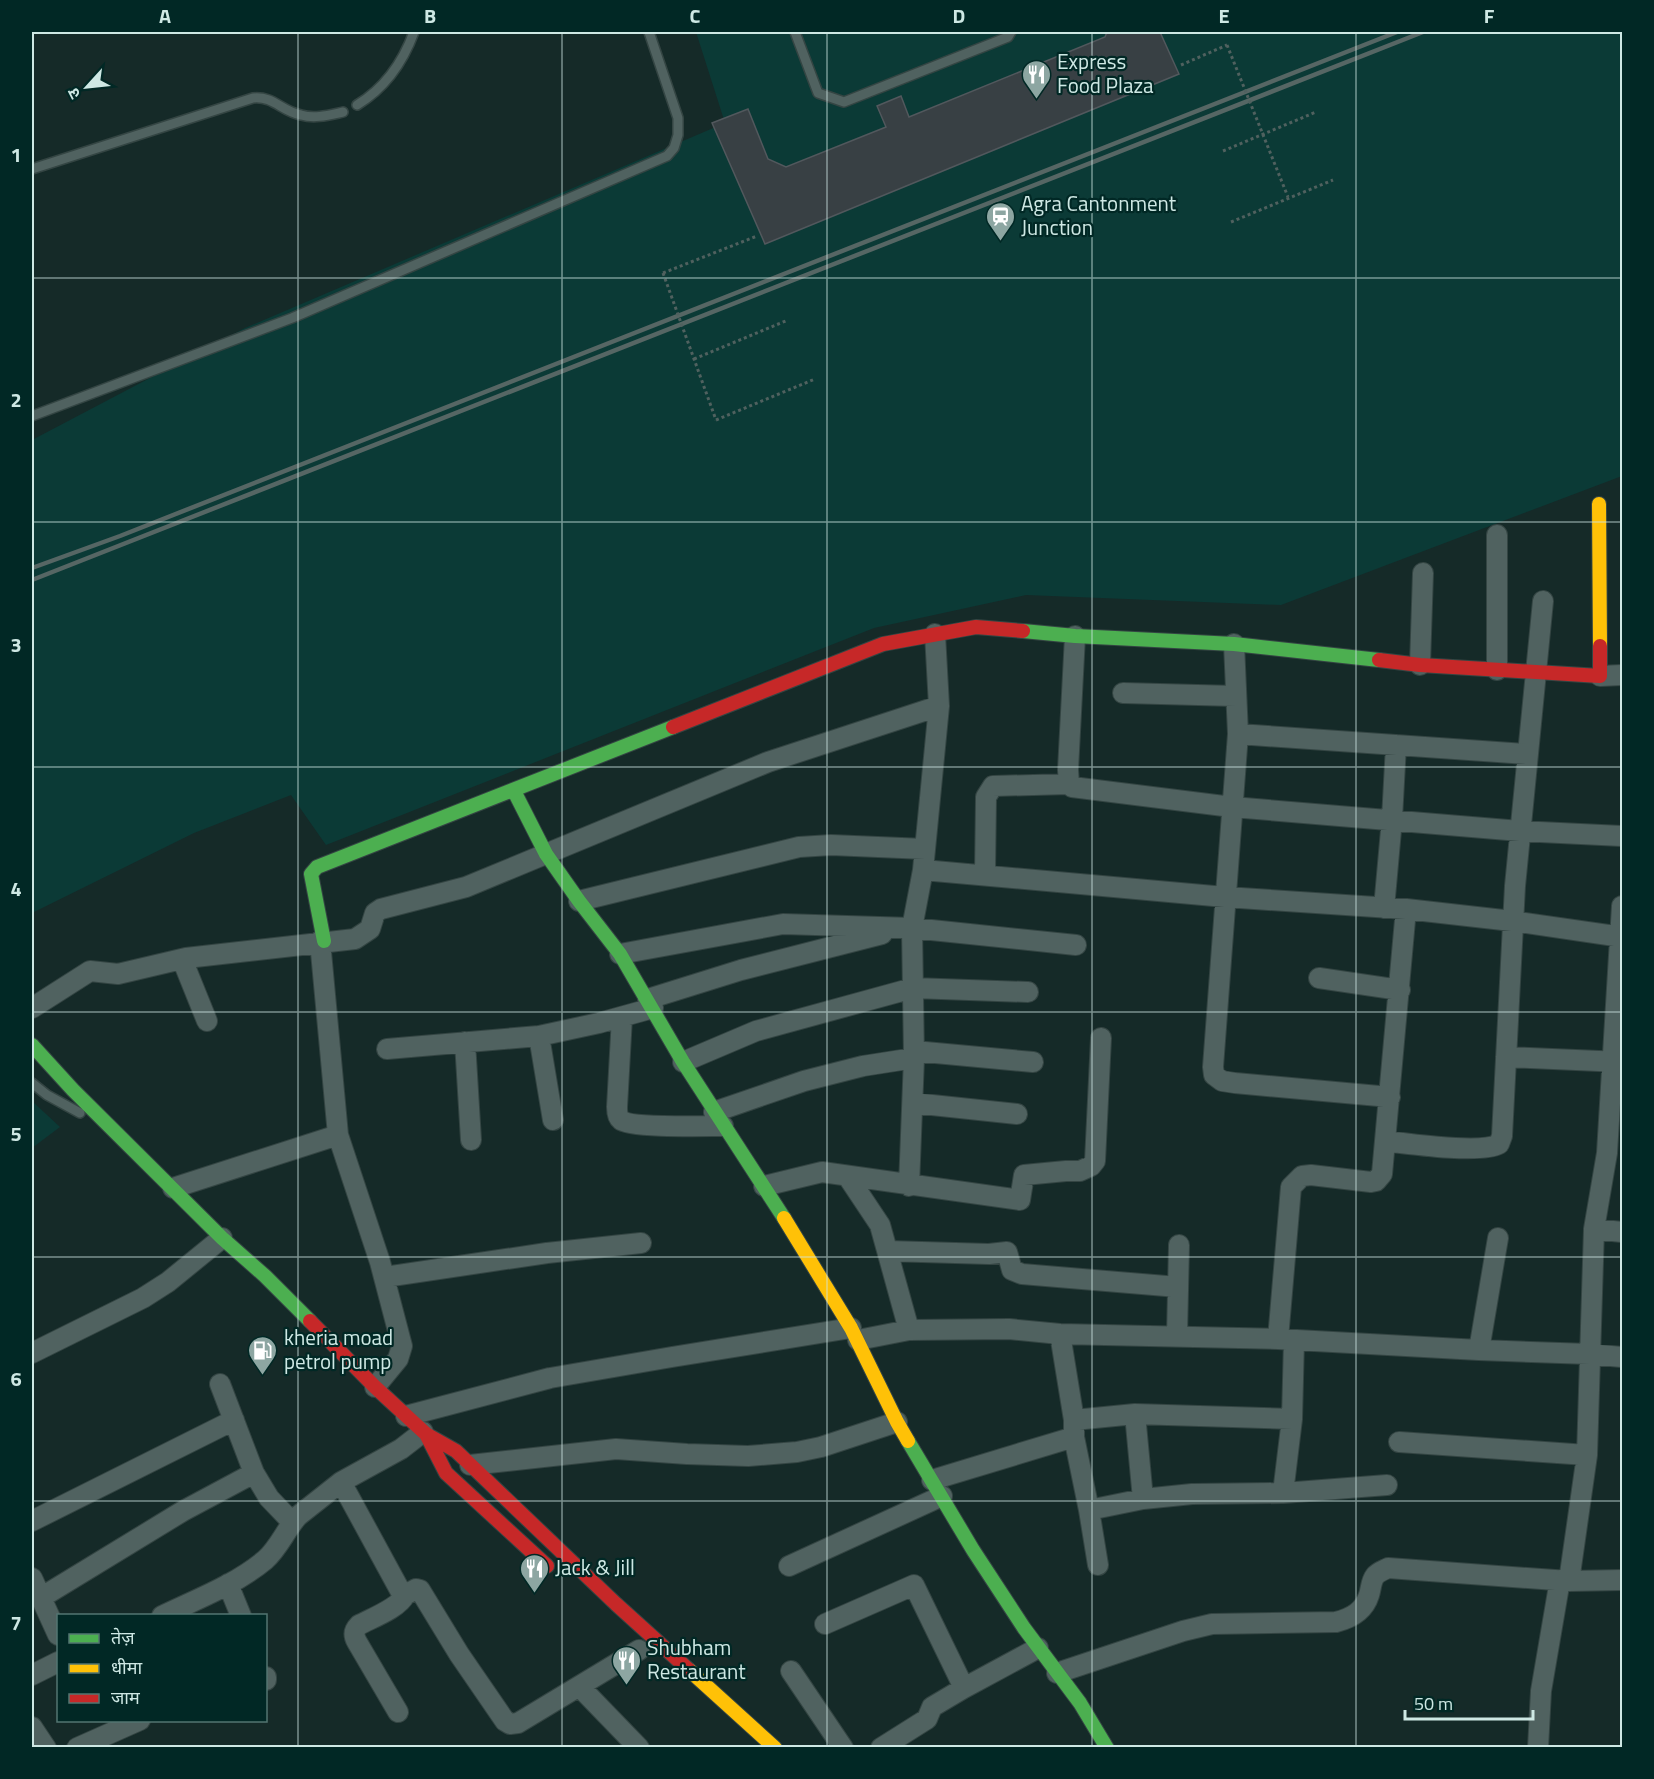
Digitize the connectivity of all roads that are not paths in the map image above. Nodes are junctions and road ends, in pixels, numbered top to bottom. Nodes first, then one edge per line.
1 (414, 32) edge
2 (649, 32) edge
3 (795, 32) edge
4 (1011, 32) edge
5 (357, 105) dead end
6 (343, 112) dead end
7 (32, 170) edge
8 (32, 416) edge
9 (1599, 504) dead end
10 (1497, 535) dead end
11 (1423, 573) dead end
12 (1543, 601) dead end
13 (935, 634) junction
14 (1075, 636) junction
15 (1234, 644) junction
16 (1420, 665) junction
17 (1497, 669) junction
18 (1535, 672) junction
19 (1623, 675) edge
20 (1600, 676) junction
21 (1123, 693) dead end
22 (1235, 696) junction
23 (939, 706) junction
24 (1238, 734) junction
25 (1396, 745) junction
26 (1527, 754) junction
27 (1069, 784) junction
28 (514, 791) junction
29 (1232, 807) junction
30 (1392, 819) junction
31 (1520, 831) junction
32 (1623, 836) edge
33 (925, 849) junction
34 (546, 854) junction
35 (923, 870) junction
36 (985, 875) junction
37 (1225, 897) junction
38 (579, 901) junction
39 (1623, 906) edge
40 (1384, 908) junction
41 (1406, 909) junction
42 (1512, 921) junction
43 (907, 928) junction
44 (1622, 937) edge
45 (322, 941) junction
46 (1076, 945) dead end
47 (620, 954) junction
48 (182, 959) junction
49 (1319, 978) dead end
50 (913, 988) junction
51 (1400, 990) junction
52 (1028, 992) dead end
53 (650, 1004) junction
54 (32, 1008) edge
55 (622, 1017) junction
56 (207, 1021) dead end
57 (539, 1036) junction
58 (1101, 1038) dead end
59 (465, 1042) junction
60 (32, 1044) edge
61 (387, 1049) dead end
62 (914, 1055) junction
63 (1506, 1057) junction
64 (683, 1062) junction
65 (1033, 1062) dead end
66 (1618, 1062) edge
67 (32, 1083) edge
68 (1390, 1097) junction
69 (913, 1103) junction
70 (1017, 1114) dead end
71 (719, 1119) junction
72 (553, 1120) dead end
73 (107, 1122) junction
74 (338, 1135) junction
75 (471, 1140) dead end
76 (1386, 1142) junction
77 (1615, 1154) edge
78 (848, 1177) junction
79 (764, 1186) junction
80 (909, 1186) junction
81 (173, 1188) junction
82 (1594, 1229) junction
83 (1623, 1232) edge
84 (1498, 1238) dead end
85 (222, 1239) junction
86 (641, 1243) dead end
87 (1179, 1245) dead end
88 (888, 1251) junction
89 (385, 1277) junction
90 (1178, 1287) junction
91 (909, 1330) junction
92 (855, 1334) junction
93 (1060, 1334) junction
94 (1177, 1336) junction
95 (1286, 1340) junction
96 (1479, 1350) junction
97 (32, 1353) edge
98 (1589, 1354) junction
99 (1623, 1357) edge
100 (219, 1384) dead end
101 (375, 1387) junction
102 (1135, 1414) junction
103 (406, 1416) junction
104 (1292, 1419) junction
105 (234, 1420) junction
106 (897, 1422) junction
107 (1074, 1428) junction
108 (424, 1433) junction
109 (1399, 1442) dead end
110 (1587, 1455) junction
111 (470, 1465) junction
112 (254, 1473) junction
113 (341, 1482) junction
114 (1387, 1485) dead end
115 (937, 1488) junction
116 (1283, 1493) junction
117 (1143, 1499) junction
118 (1089, 1510) junction
119 (32, 1521) edge
120 (292, 1522) junction
121 (1098, 1565) dead end
122 (789, 1566) dead end
123 (554, 1572) dead end
124 (1623, 1580) edge
125 (1564, 1581) junction
126 (228, 1584) junction
127 (35, 1588) edge
128 (405, 1595) junction
129 (166, 1614) edge
130 (240, 1614) edge
131 (825, 1624) dead end
132 (57, 1633) edge
133 (1038, 1648) junction
134 (638, 1649) dead end
135 (57, 1662) edge
136 (792, 1671) dead end
137 (1057, 1673) junction
138 (32, 1675) edge
139 (580, 1687) junction
140 (964, 1688) junction
141 (398, 1713) dead end
142 (136, 1722) edge
143 (32, 1726) edge
144 (46, 1748) edge
145 (77, 1748) edge
146 (639, 1748) edge
147 (775, 1748) edge
148 (843, 1748) edge
149 (881, 1748) edge
150 (1107, 1748) edge
151 (1538, 1748) edge

1 - 5 lane
2 - 8 lane
3 - 4 lane
6 - 7 lane
9 - 20 street
10 - 17 street
11 - 16 street
12 - 18 street
13 - 14 street
13 - 23 street
13 - 28 street
14 - 15 street
14 - 27 street
15 - 16 street
15 - 22 street
16 - 17 street
17 - 18 street
18 - 20 street
18 - 26 street
19 - 20 street
21 - 22 street
22 - 24 street
23 - 33 street
23 - 34 street
24 - 25 street
24 - 29 street
25 - 26 street
25 - 30 street
26 - 31 street
27 - 29 street
27 - 36 street
28 - 34 street
28 - 45 street
29 - 30 street
29 - 37 street
30 - 31 street
30 - 40 street
31 - 32 street
31 - 42 street
33 - 35 street
33 - 38 street
34 - 38 street
34 - 45 street
35 - 36 street
35 - 43 street
36 - 37 street
37 - 40 street
37 - 68 street
38 - 47 street
39 - 44 street
40 - 41 street
41 - 42 street
41 - 51 street
42 - 44 street
42 - 63 street
43 - 46 street
43 - 47 street
43 - 50 street
43 - 53 street
44 - 66 street
45 - 48 street
45 - 74 street
47 - 53 street
48 - 54 street
48 - 56 street
49 - 51 street
50 - 52 street
50 - 62 street
50 - 64 street
51 - 68 street
53 - 55 street
53 - 64 street
55 - 57 street
55 - 71 street
57 - 59 street
57 - 72 street
58 - 80 street
59 - 61 street
59 - 75 street
60 - 73 street
62 - 65 street
62 - 69 street
62 - 71 street
63 - 66 street
63 - 76 street
64 - 71 street
66 - 77 street
67 - 73 lane
68 - 76 street
69 - 70 street
69 - 80 street
71 - 79 street
73 - 81 street
74 - 81 street
74 - 89 street
76 - 95 street
77 - 82 street
78 - 79 street
78 - 80 street
78 - 88 street
79 - 92 street
81 - 85 street
82 - 83 street
82 - 98 street
84 - 96 street
85 - 97 street
85 - 101 street
86 - 89 street
87 - 90 street
88 - 90 street
88 - 91 street
89 - 101 street
90 - 94 street
91 - 92 street
91 - 93 street
92 - 103 street
92 - 106 street
93 - 94 street
93 - 107 street
94 - 95 street
95 - 96 street
95 - 104 street
96 - 98 street
98 - 99 street
98 - 110 street
100 - 105 street
101 - 103 street
102 - 104 street
102 - 107 street
102 - 117 street
103 - 108 street
104 - 116 street
105 - 112 street
105 - 119 street
106 - 111 street
106 - 115 street
107 - 115 street
107 - 118 street
108 - 111 street
108 - 113 street
108 - 123 street
109 - 110 street
110 - 125 street
111 - 147 street
112 - 120 street
112 - 127 street
113 - 120 street
113 - 128 street
114 - 116 street
115 - 122 street
115 - 133 street
116 - 117 street
117 - 118 street
118 - 121 street
120 - 126 street
124 - 125 street
125 - 137 street
125 - 151 street
126 - 129 street
126 - 130 street
127 - 132 street
128 - 139 street
128 - 141 street
131 - 140 street
133 - 137 street
133 - 140 street
134 - 139 street
135 - 138 street
136 - 148 street
137 - 150 street
139 - 146 street
140 - 149 street
142 - 145 street
143 - 144 street

